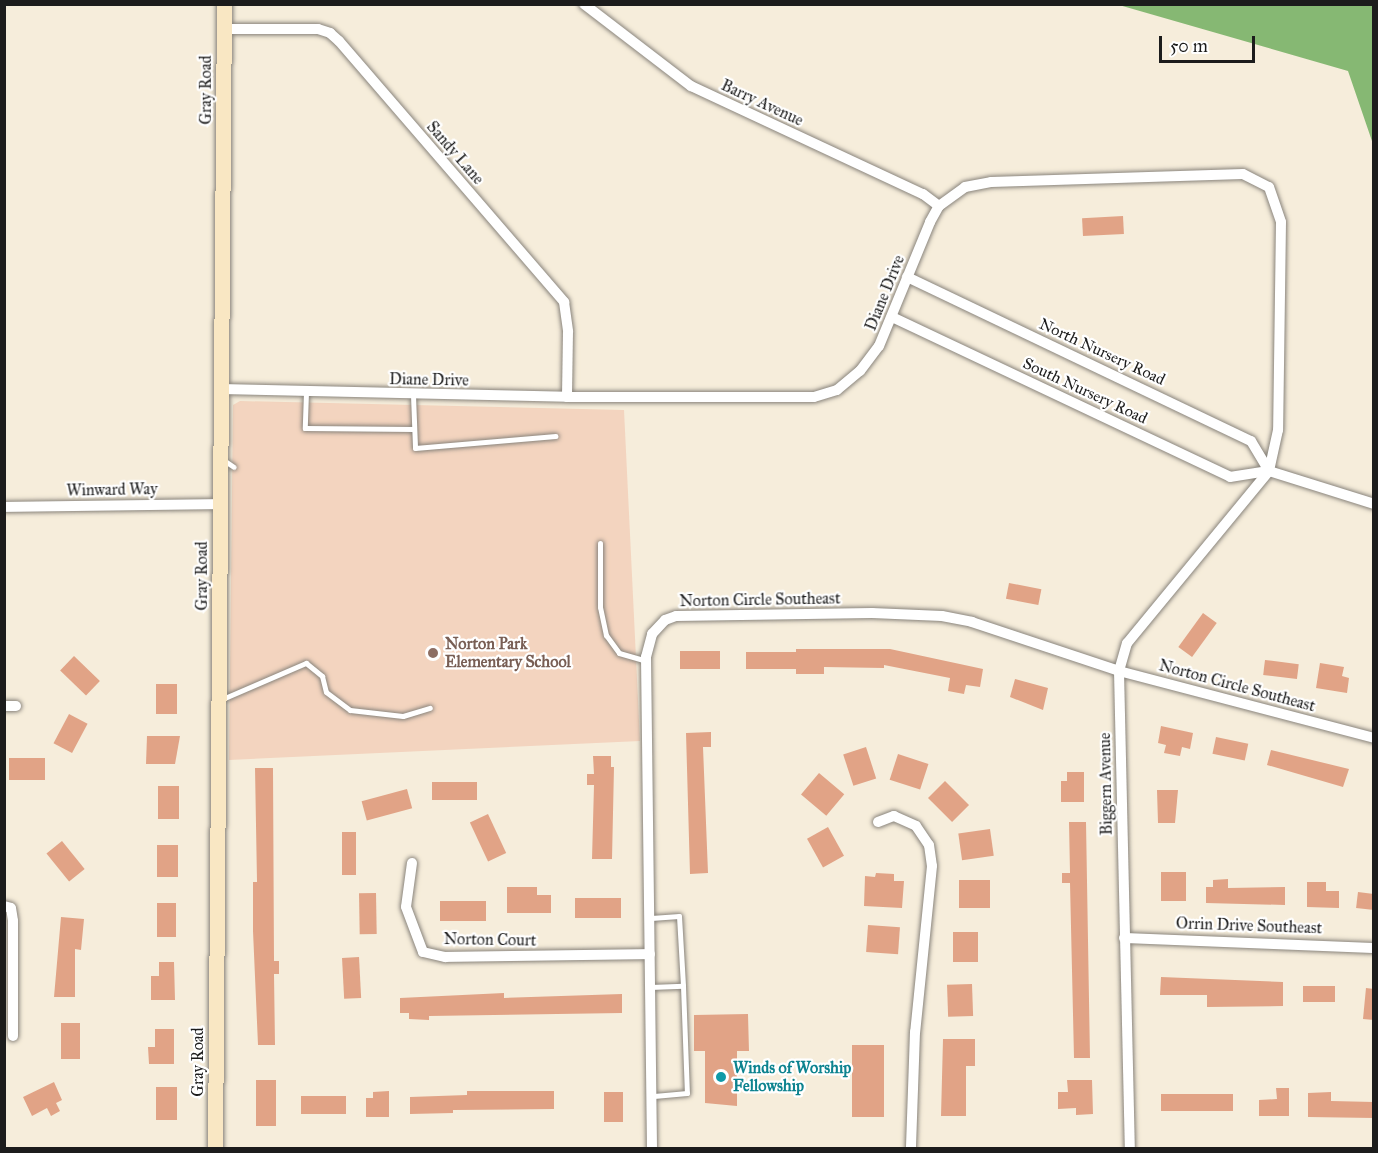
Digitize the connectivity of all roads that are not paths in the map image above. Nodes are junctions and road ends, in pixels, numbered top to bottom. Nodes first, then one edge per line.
1 (224, 4) edge
2 (585, 4) edge
3 (224, 29) junction
4 (939, 206) junction
5 (907, 277) junction
6 (892, 317) junction
7 (222, 389) junction
8 (306, 392) junction
9 (412, 395) junction
10 (567, 398) junction
11 (414, 429) junction
12 (555, 436) dead end
13 (221, 458) junction
14 (234, 467) dead end
15 (1269, 471) junction
16 (220, 504) junction
17 (1374, 504) edge
18 (4, 507) edge
19 (600, 543) dead end
20 (646, 661) junction
21 (1119, 671) junction
22 (218, 701) junction
23 (430, 708) dead end
24 (1374, 738) edge
25 (878, 822) dead end
26 (412, 863) dead end
27 (4, 906) edge
28 (651, 918) junction
29 (1124, 938) junction
30 (1374, 948) edge
31 (650, 954) junction
32 (683, 986) junction
33 (650, 987) junction
34 (13, 1036) dead end
35 (651, 1096) junction
36 (215, 1149) edge
37 (652, 1149) edge
38 (911, 1149) edge
39 (1130, 1149) edge

1 - 3 street, Gray Road
2 - 4 street, Barry Avenue
3 - 7 street, Gray Road
3 - 10 street, Sandy Lane
4 - 5 street, Diane Drive
4 - 15 street, Diane Drive
5 - 6 street, Diane Drive
5 - 15 street, North Nursery Road
6 - 10 street, Diane Drive
6 - 15 street, South Nursery Road
7 - 8 street, Diane Drive
7 - 13 street, Gray Road
8 - 9 street, Diane Drive
8 - 11 lane
9 - 10 street, Diane Drive
9 - 11 lane
11 - 12 lane
13 - 14 lane
13 - 16 street, Gray Road
15 - 17 street
15 - 21 street, Biggern Avenue
16 - 18 street, Winward Way
16 - 22 street, Gray Road
19 - 20 lane
20 - 21 street, Norton Circle Southeast
20 - 28 street, Norton Circle Southeast
21 - 24 street, Norton Circle Southeast
21 - 29 street, Biggern Avenue
22 - 23 lane
22 - 36 street, Gray Road
25 - 38 street
26 - 31 street, Norton Court
27 - 34 street
28 - 31 street, Norton Circle Southeast
28 - 32 lane
29 - 30 street, Orrin Drive Southeast
29 - 39 street, Biggern Avenue
31 - 33 street, Norton Circle Southeast
32 - 33 lane
32 - 35 lane
33 - 35 street, Norton Circle Southeast
35 - 37 street, Norton Circle Southeast

